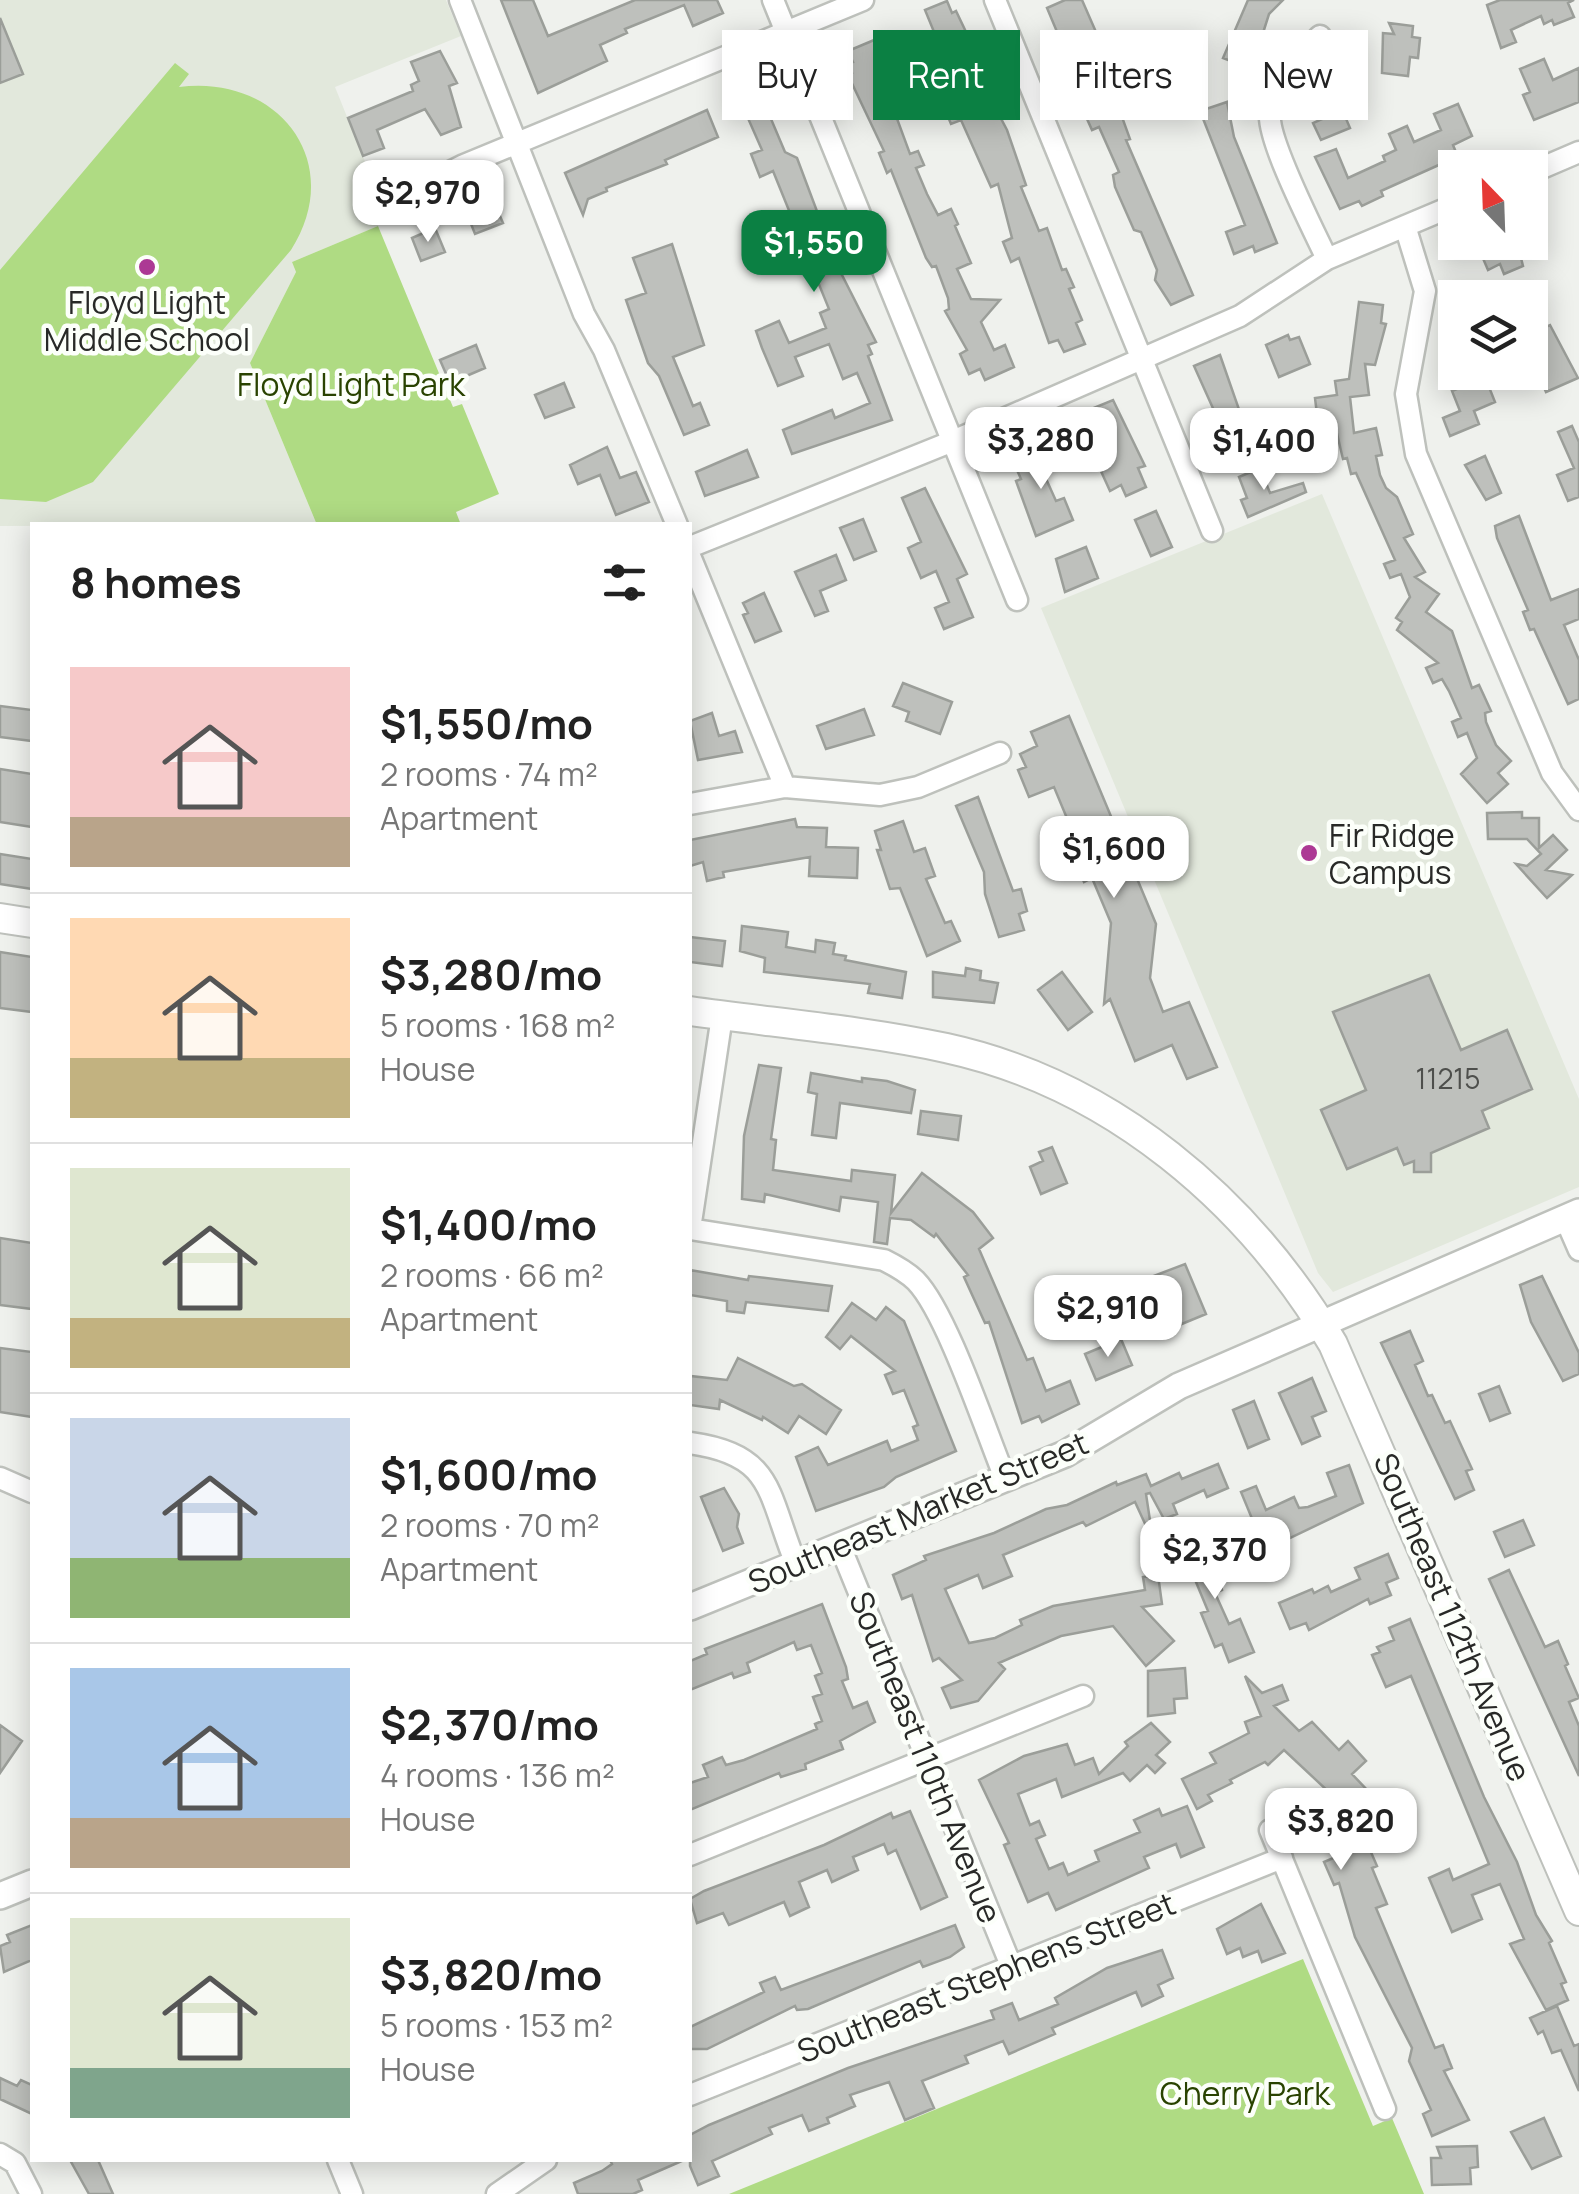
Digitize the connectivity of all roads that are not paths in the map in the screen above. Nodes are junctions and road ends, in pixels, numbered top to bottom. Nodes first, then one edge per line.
1 (460, 0) edge
2 (773, 0) edge
3 (863, 0) edge
4 (995, 0) edge
5 (785, 30) edge
6 (793, 30) edge
7 (722, 60) edge
8 (821, 120) edge
9 (1270, 120) edge
10 (520, 144) junction
11 (1579, 152) edge
12 (1548, 165) edge
13 (388, 204) dead end
14 (1438, 212) edge
15 (1405, 226) junction
16 (1327, 260) junction
17 (1141, 360) junction
18 (952, 441) junction
19 (676, 522) edge
20 (1212, 531) dead end
21 (692, 547) edge
22 (692, 561) edge
23 (1017, 600) dead end
24 (1000, 753) dead end
25 (785, 787) junction
26 (692, 804) edge
27 (1579, 810) edge
28 (0, 918) edge
29 (30, 922) edge
30 (692, 1011) edge
31 (722, 1016) junction
32 (1572, 1215) edge
33 (692, 1216) edge
34 (692, 1229) edge
35 (1579, 1250) edge
36 (1322, 1325) junction
37 (692, 1443) edge
38 (0, 1478) edge
39 (1005, 1478) junction
40 (30, 1491) edge
41 (840, 1546) junction
42 (796, 1564) junction
43 (692, 1606) edge
44 (1083, 1696) dead end
45 (927, 1758) junction
46 (1270, 1830) dead end
47 (692, 1855) edge
48 (1282, 1858) junction
49 (30, 1884) edge
50 (0, 1896) edge
51 (1579, 1911) edge
52 (1012, 1968) junction
53 (692, 2094) edge
54 (1385, 2110) dead end
55 (0, 2154) edge
56 (339, 2162) edge
57 (543, 2162) edge
58 (31, 2194) edge
59 (352, 2194) edge
60 (497, 2194) edge

1 - 10 street
2 - 5 street
3 - 6 street
4 - 17 street
7 - 10 street
8 - 18 street
9 - 16 street
10 - 13 street
10 - 19 street
11 - 12 street
14 - 15 street
15 - 16 street
15 - 27 street
16 - 17 street
17 - 18 street
17 - 20 street
18 - 21 street
18 - 23 street
22 - 25 street
24 - 25 street
25 - 26 street
28 - 29 main road
30 - 31 main road, Southeast 112th Avenue
31 - 33 street
31 - 36 main road, Southeast 112th Avenue
32 - 35 street
32 - 36 street, Southeast Market Street
34 - 39 street
36 - 39 street, Southeast Market Street
36 - 51 main road, Southeast 112th Avenue
37 - 42 street
38 - 40 street
39 - 41 street, Southeast Market Street
41 - 42 street, Southeast Market Street
41 - 45 street, Southeast 110th Avenue
42 - 43 street, Southeast Market Street
44 - 45 street
45 - 47 street
45 - 52 street, Southeast 110th Avenue
46 - 48 street
48 - 52 street, Southeast Stephens Street
48 - 54 street
49 - 50 street
52 - 53 street, Southeast Stephens Street
55 - 58 street
56 - 59 street
57 - 60 street

